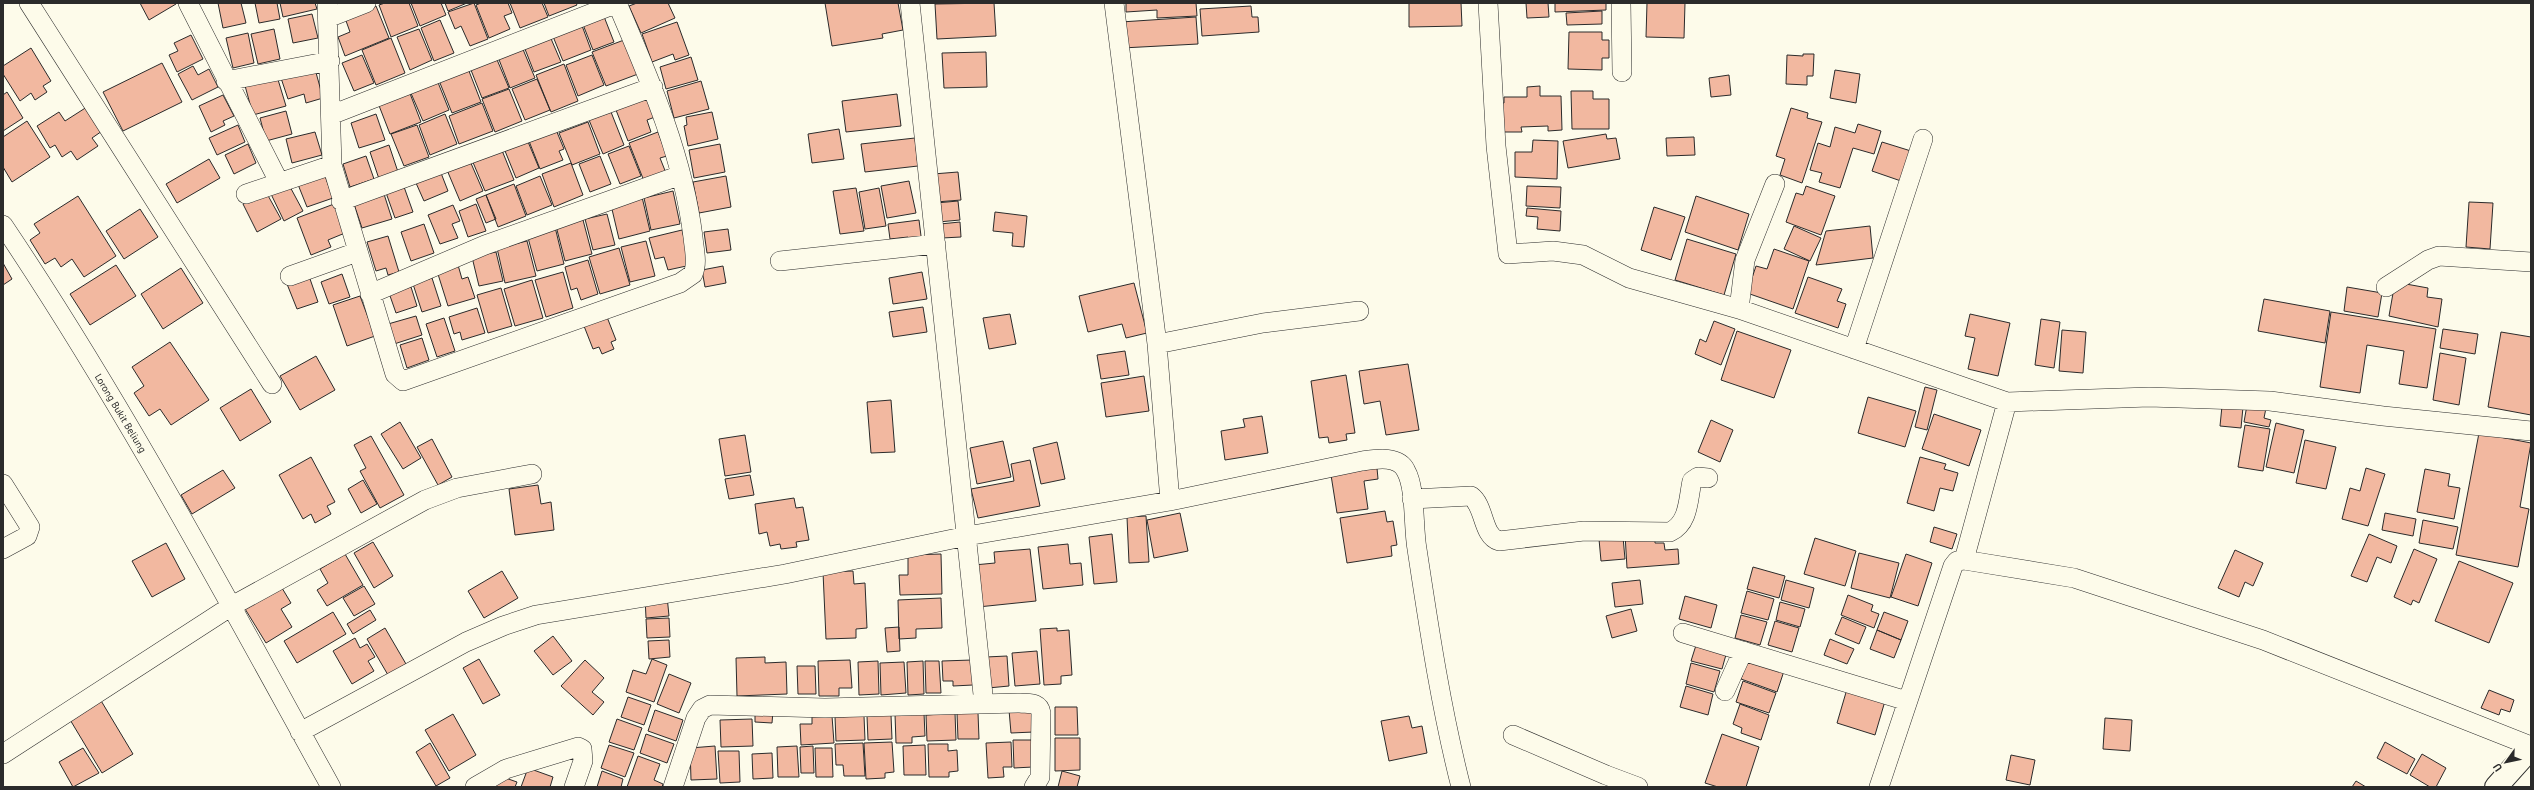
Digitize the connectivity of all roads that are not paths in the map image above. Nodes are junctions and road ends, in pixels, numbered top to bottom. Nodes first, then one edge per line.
1 (29, 3) edge
2 (188, 3) edge
3 (366, 3) edge
4 (618, 3) edge
5 (910, 3) edge
6 (1114, 3) edge
7 (1488, 3) edge
8 (1621, 3) edge
9 (328, 11) edge
10 (330, 61) junction
11 (1622, 72) dead end
12 (226, 81) junction
13 (653, 87) junction
14 (331, 115) junction
15 (1923, 139) dead end
16 (332, 164) junction
17 (681, 175) junction
18 (279, 182) junction
19 (1774, 184) dead end
20 (246, 194) dead end
21 (341, 201) junction
22 (3, 225) edge
23 (936, 244) junction
24 (357, 252) junction
25 (780, 261) dead end
26 (2531, 262) edge
27 (290, 276) dead end
28 (2386, 287) dead end
29 (370, 294) junction
30 (1739, 309) junction
31 (1359, 311) dead end
32 (1157, 344) junction
33 (1854, 350) junction
34 (272, 384) dead end
35 (2007, 402) junction
36 (2531, 430) edge
37 (532, 474) dead end
38 (1708, 478) dead end
39 (3, 484) edge
40 (1412, 499) junction
41 (1170, 501) junction
42 (967, 536) junction
43 (3, 549) edge
44 (1964, 560) junction
45 (230, 607) junction
46 (1683, 632) dead end
47 (1743, 651) junction
48 (1725, 691) dead end
49 (1907, 702) junction
50 (984, 704) junction
51 (300, 732) junction
52 (1513, 735) dead end
53 (2531, 747) edge
54 (3, 754) edge
55 (331, 787) edge
56 (475, 787) edge
57 (574, 787) edge
58 (673, 787) edge
59 (1034, 787) edge
60 (1461, 787) edge
61 (1638, 787) edge
62 (1879, 787) edge
63 (2496, 787) edge

1 - 34 street
2 - 12 street
3 - 9 street
4 - 13 street
4 - 14 street
5 - 23 street
6 - 32 street
7 - 30 street
8 - 11 street
9 - 10 street
10 - 12 street
10 - 14 street
12 - 18 street
13 - 17 street
13 - 21 street
14 - 16 street
15 - 33 street
16 - 18 street
16 - 21 street
17 - 29 street
17 - 29 street
18 - 20 street
19 - 30 street
21 - 24 street
22 - 45 street, Lorong Bukit Beliung
23 - 25 street
23 - 42 street
24 - 27 street
24 - 29 street
26 - 28 street
30 - 33 street
31 - 32 street
32 - 41 street
33 - 35 street
35 - 36 street
35 - 44 street
37 - 45 street
38 - 40 street
39 - 43 street
40 - 41 street
40 - 60 street
41 - 42 street
42 - 50 street
42 - 51 street
44 - 49 street
44 - 53 street
45 - 51 street, Lorong Bukit Beliung
45 - 54 street
46 - 47 street
47 - 48 street
47 - 49 street
49 - 62 street
50 - 58 street
50 - 59 street
51 - 55 street, Lorong Bukit Beliung
52 - 61 street
53 - 63 highway
56 - 57 street

